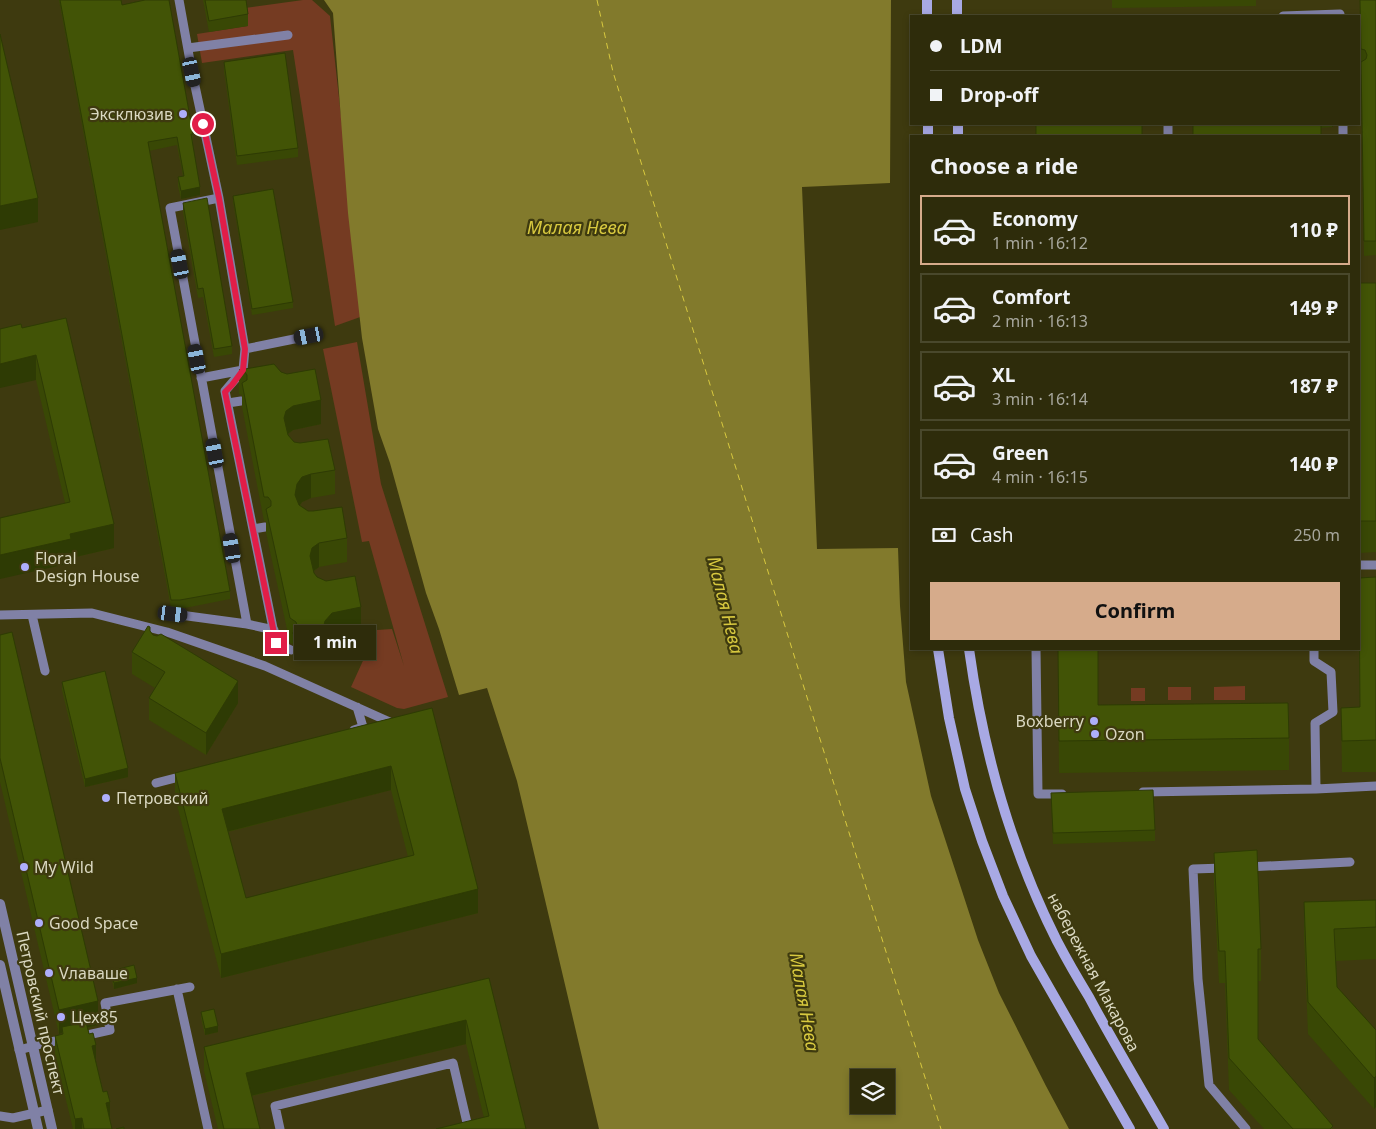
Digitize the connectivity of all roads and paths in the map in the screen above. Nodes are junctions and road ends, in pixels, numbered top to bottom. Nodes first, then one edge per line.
1 (179, 0) edge
2 (927, 0) edge
3 (957, 0) edge
4 (927, 15) edge
5 (957, 15) edge
6 (1312, 15) edge
7 (1340, 15) edge
8 (288, 35) dead end
9 (188, 48) junction
10 (219, 198) junction
11 (309, 336) dead end
12 (245, 349) junction
13 (243, 370) junction
14 (201, 378) junction
15 (240, 401) dead end
16 (228, 403) junction
17 (265, 527) edge
18 (253, 529) junction
19 (1360, 565) edge
20 (1376, 565) edge
21 (0, 614) edge
22 (173, 614) dead end
23 (32, 615) junction
24 (246, 624) junction
25 (274, 630) junction
26 (291, 650) dead end
27 (938, 650) edge
28 (969, 650) edge
29 (1036, 650) edge
30 (1314, 650) edge
31 (45, 671) dead end
32 (357, 707) junction
33 (392, 723) edge
34 (349, 731) edge
35 (195, 772) edge
36 (156, 783) dead end
37 (1376, 786) edge
38 (1316, 789) junction
39 (1137, 792) edge
40 (1068, 793) edge
41 (1350, 862) dead end
42 (1232, 867) edge
43 (1242, 867) edge
44 (0, 904) edge
45 (0, 965) edge
46 (190, 987) dead end
47 (177, 990) junction
48 (33, 1046) junction
49 (19, 1050) junction
50 (48, 1110) junction
51 (34, 1113) junction
52 (0, 1116) edge
53 (38, 1129) edge
54 (52, 1129) edge
55 (208, 1129) edge
56 (280, 1129) edge
57 (461, 1129) edge
58 (1130, 1129) edge
59 (1164, 1129) edge
60 (1246, 1129) edge

1 - 9 lane
2 - 4 main road
3 - 5 main road
6 - 7 lane
8 - 9 lane
9 - 10 lane
10 - 12 lane
10 - 14 lane
11 - 12 lane
12 - 13 lane
13 - 14 lane
13 - 16 lane
14 - 24 lane
15 - 16 lane
16 - 18 lane
17 - 18 lane
18 - 25 lane
19 - 20 lane
21 - 23 lane
22 - 24 lane
23 - 31 lane
23 - 32 lane
24 - 25 lane
25 - 26 lane
27 - 58 main road
28 - 59 main road, набережная Макарова
29 - 40 lane
30 - 38 lane
32 - 33 lane
32 - 34 lane
35 - 36 lane
37 - 38 lane
38 - 39 lane
41 - 43 lane
42 - 60 lane
44 - 48 street, Петровский проспект
45 - 49 street, Петровский проспект
46 - 47 lane
47 - 48 lane
47 - 55 lane
48 - 49 lane
48 - 50 street, Петровский проспект
49 - 51 street, Петровский проспект
50 - 51 lane
50 - 54 street, Петровский проспект
51 - 52 lane
51 - 53 street, Петровский проспект
56 - 57 lane

